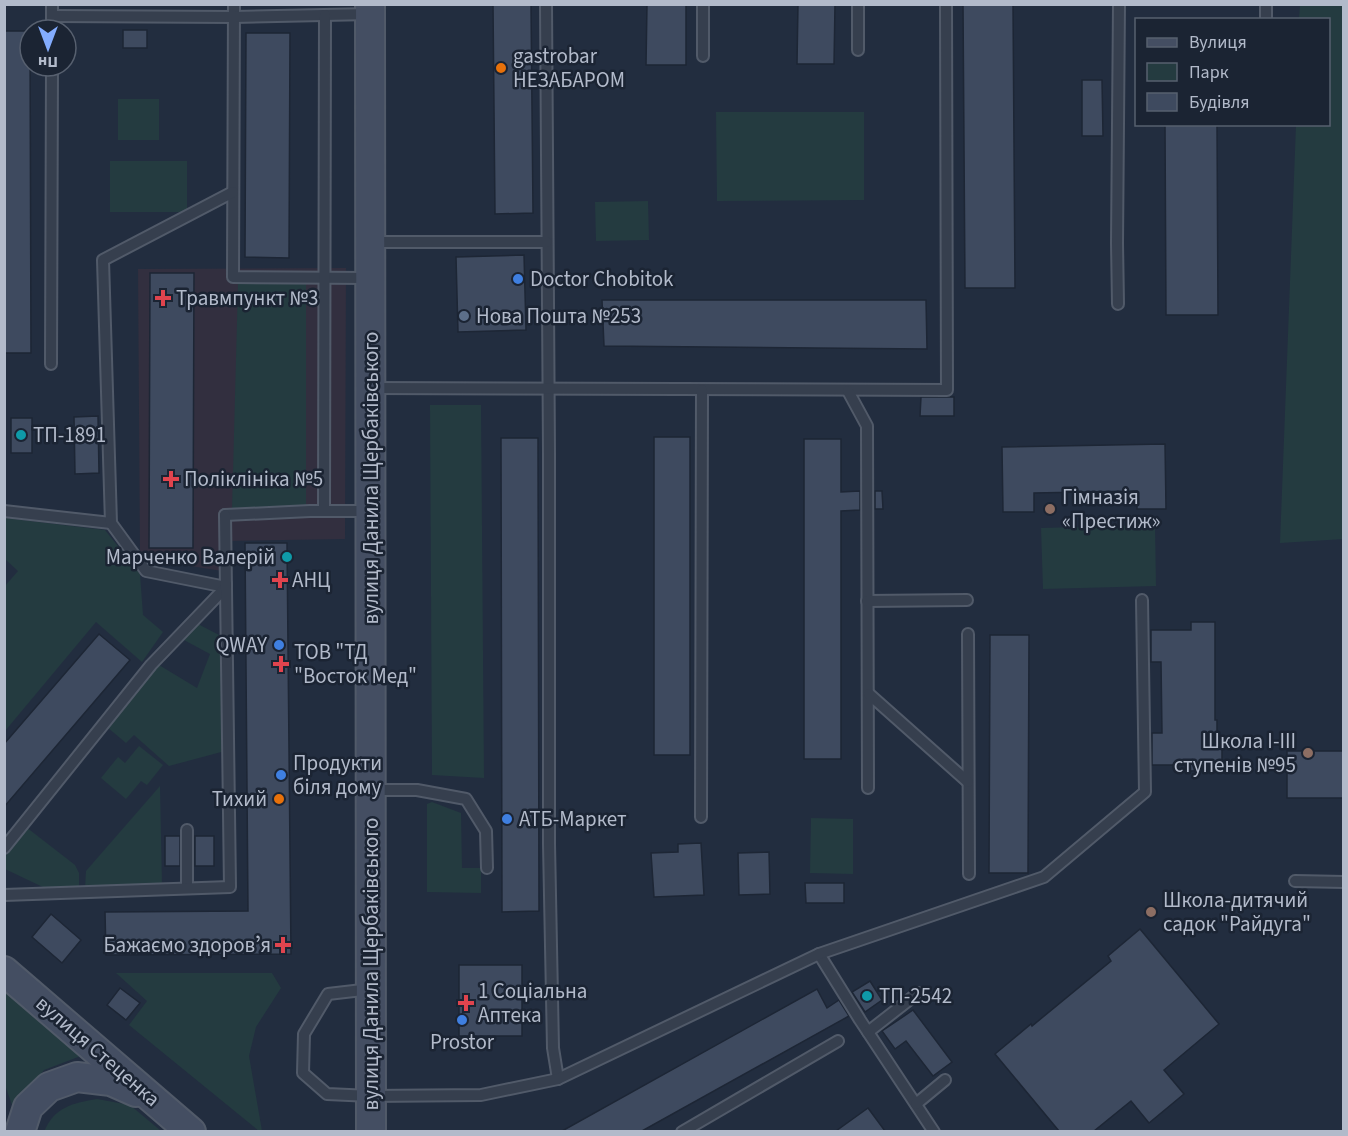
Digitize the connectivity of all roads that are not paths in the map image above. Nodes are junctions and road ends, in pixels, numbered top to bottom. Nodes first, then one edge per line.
1 (234, 4) edge
2 (546, 4) edge
3 (703, 4) edge
4 (858, 4) edge
5 (946, 4) edge
6 (1119, 4) edge
7 (370, 9) edge
8 (52, 10) edge
9 (105, 10) edge
10 (325, 15) junction
11 (234, 17) junction
12 (858, 50) dead end
13 (703, 56) dead end
14 (52, 78) edge
15 (233, 192) junction
16 (370, 242) junction
17 (547, 242) junction
18 (324, 278) junction
19 (370, 278) junction
20 (1118, 304) dead end
21 (51, 364) dead end
22 (371, 388) junction
23 (548, 388) junction
24 (702, 390) junction
25 (848, 391) junction
26 (4, 511) edge
27 (324, 511) junction
28 (371, 511) junction
29 (111, 523) junction
30 (226, 587) junction
31 (967, 600) dead end
32 (1142, 600) dead end
33 (867, 601) junction
34 (968, 634) dead end
35 (868, 694) junction
36 (968, 782) junction
37 (868, 788) dead end
38 (371, 790) junction
39 (701, 817) dead end
40 (187, 830) dead end
41 (4, 848) edge
42 (487, 868) dead end
43 (969, 874) dead end
44 (1295, 881) dead end
45 (1344, 882) edge
46 (187, 888) junction
47 (4, 895) edge
48 (819, 954) junction
49 (4, 971) edge
50 (371, 989) junction
51 (918, 993) dead end
52 (868, 1032) junction
53 (838, 1041) dead end
54 (558, 1079) junction
55 (945, 1080) dead end
56 (371, 1096) junction
57 (152, 1099) junction
58 (916, 1104) junction
59 (4, 1123) edge
60 (7, 1131) edge
61 (20, 1131) edge
62 (191, 1131) edge
63 (371, 1131) edge
64 (682, 1131) edge
65 (934, 1131) edge

1 - 11 lane
2 - 17 lane
3 - 13 lane
4 - 12 lane
5 - 25 lane
6 - 20 lane
7 - 10 lane
7 - 16 main road, вулиця Данила Щербаківського
8 - 9 lane
9 - 11 lane
10 - 11 lane
10 - 18 lane
11 - 15 lane
14 - 21 lane
15 - 18 lane
15 - 29 lane
16 - 17 lane
16 - 19 main road, вулиця Данила Щербаківського
17 - 23 lane
18 - 19 lane
18 - 27 lane
19 - 22 main road, вулиця Данила Щербаківського
22 - 23 lane
22 - 28 main road, вулиця Данила Щербаківського
23 - 24 lane
23 - 54 lane
24 - 25 lane
24 - 39 lane
25 - 33 lane
26 - 29 lane
27 - 28 lane
27 - 30 lane
28 - 38 main road, вулиця Данила Щербаківського
29 - 30 lane
30 - 41 lane
30 - 46 lane
31 - 33 lane
32 - 48 lane
33 - 35 lane
34 - 36 lane
35 - 36 lane
35 - 37 lane
36 - 43 lane
38 - 42 lane
38 - 50 main road, вулиця Данила Щербаківського
40 - 46 lane
44 - 45 lane
46 - 47 lane
48 - 52 lane
48 - 54 lane
49 - 57 main road, вулиця Стеценка
50 - 56 main road, вулиця Данила Щербаківського
50 - 56 lane
51 - 52 lane
52 - 58 lane
53 - 64 lane
54 - 56 lane
55 - 58 lane
56 - 63 main road, вулиця Данила Щербаківського
57 - 61 main road
57 - 62 main road, вулиця Стеценка
58 - 65 lane
59 - 60 main road

